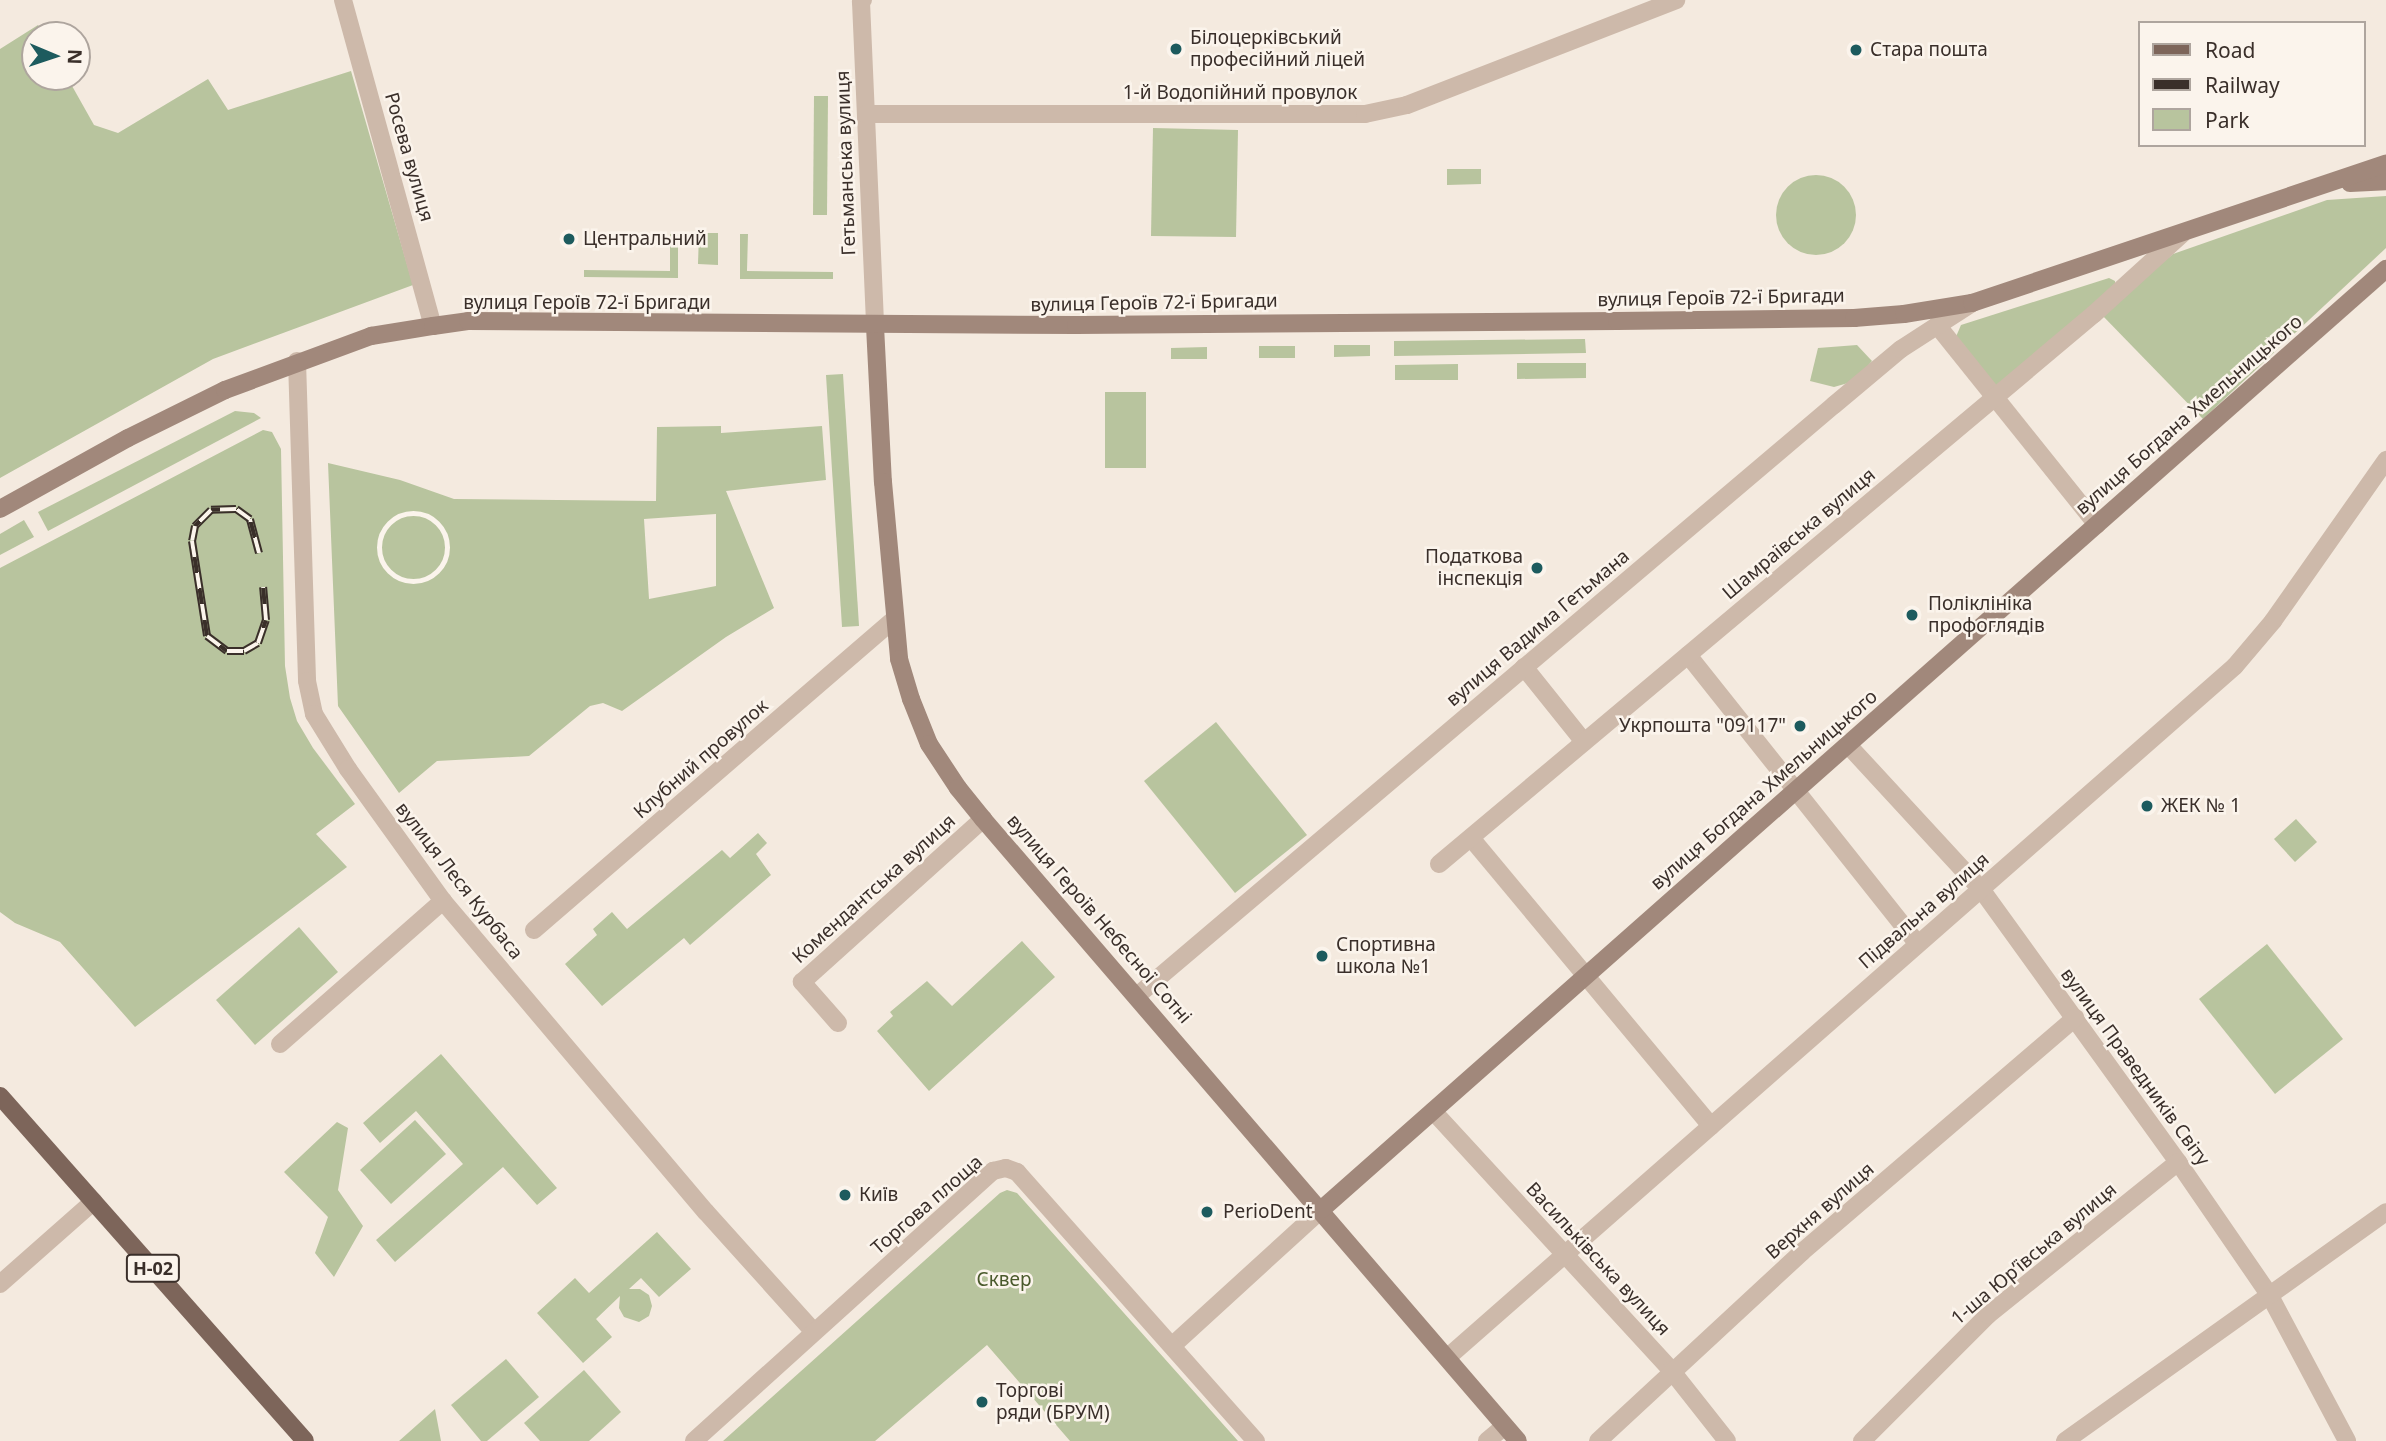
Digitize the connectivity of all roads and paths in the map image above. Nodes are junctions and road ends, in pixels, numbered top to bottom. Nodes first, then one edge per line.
1 (343, 0) edge
2 (863, 0) edge
3 (1676, 0) edge
4 (866, 114) junction
5 (2386, 164) edge
6 (2386, 181) edge
7 (2329, 184) junction
8 (2183, 233) junction
9 (2386, 269) edge
10 (1972, 303) junction
11 (1937, 325) junction
12 (433, 326) junction
13 (875, 326) junction
14 (297, 361) junction
15 (1995, 397) junction
16 (2386, 460) edge
17 (0, 509) edge
18 (2097, 525) junction
19 (894, 619) junction
20 (1688, 655) junction
21 (1524, 667) junction
22 (1584, 742) junction
23 (1848, 746) junction
24 (1796, 791) junction
25 (983, 819) junction
26 (1471, 838) junction
27 (1439, 864) dead end
28 (1981, 889) junction
29 (443, 901) junction
30 (534, 930) dead end
31 (1918, 944) junction
32 (1586, 976) junction
33 (1138, 995) junction
34 (2075, 1018) junction
35 (838, 1023) dead end
36 (280, 1044) dead end
37 (0, 1096) edge
38 (1433, 1111) junction
39 (1711, 1126) junction
40 (2178, 1162) junction
41 (94, 1201) junction
42 (1322, 1209) junction
43 (2386, 1212) edge
44 (1565, 1254) junction
45 (0, 1284) edge
46 (2270, 1296) junction
47 (814, 1332) junction
48 (1172, 1345) junction
49 (1448, 1357) junction
50 (1671, 1370) junction
51 (1505, 1426) junction
52 (305, 1441) edge
53 (694, 1441) edge
54 (1256, 1441) edge
55 (1487, 1441) edge
56 (1518, 1441) edge
57 (1598, 1441) edge
58 (1727, 1441) edge
59 (1861, 1441) edge
60 (2065, 1441) edge
61 (2347, 1441) edge

1 - 12 street, Росева вулиця
2 - 4 street, Гетьманська вулиця
3 - 4 street, 1-й Водопійний провулок
4 - 13 street, Гетьманська вулиця
5 - 7 street
6 - 7 street
7 - 8 street, вулиця Героїв 72-ї Бригади
8 - 10 street, вулиця Героїв 72-ї Бригади
8 - 15 street, Шамраївська вулиця
9 - 18 street, вулиця Богдана Хмельницького
10 - 11 street, вулиця Вадима Гетьмана
10 - 13 street, вулиця Героїв 72-ї Бригади
11 - 15 street
11 - 21 street, вулиця Вадима Гетьмана
12 - 13 street, вулиця Героїв 72-ї Бригади
12 - 14 street, вулиця Героїв 72-ї Бригади
13 - 19 street, вулиця Героїв Небесної Сотні
14 - 17 street, вулиця Героїв 72-ї Бригади
14 - 29 street, вулиця Леся Курбаса
15 - 18 street
15 - 20 street, Шамраївська вулиця
16 - 28 street, Підвальна вулиця
18 - 23 street, вулиця Богдана Хмельницького
19 - 25 street, вулиця Героїв Небесної Сотні
19 - 30 street, Клубний провулок
20 - 22 street, Шамраївська вулиця
20 - 24 street
21 - 22 street
21 - 33 street, вулиця Вадима Гетьмана
22 - 26 street, Шамраївська вулиця
23 - 24 street, вулиця Богдана Хмельницького
23 - 28 street, вулиця Праведників Світу
24 - 31 street
24 - 32 street, вулиця Богдана Хмельницького
25 - 33 street, вулиця Героїв Небесної Сотні
25 - 35 street, Комендантська вулиця
26 - 27 street, Шамраївська вулиця
26 - 32 street
28 - 31 street, Підвальна вулиця
28 - 34 street, вулиця Праведників Світу
29 - 36 street
29 - 47 street, вулиця Леся Курбаса
31 - 39 street, Підвальна вулиця
32 - 38 street, вулиця Богдана Хмельницького
32 - 39 street
33 - 42 street, вулиця Героїв Небесної Сотні
34 - 40 street, вулиця Праведників Світу
34 - 50 street, Верхня вулиця
37 - 41 main road, Н-02
38 - 42 street, вулиця Богдана Хмельницького
38 - 44 street, Васильківська вулиця
39 - 44 street, Підвальна вулиця
40 - 46 street, вулиця Праведників Світу
40 - 59 street, 1-ша Юрʼївська вулиця
41 - 45 street
41 - 52 main road, Н-02
42 - 48 street, вулиця Богдана Хмельницького
42 - 49 street, вулиця Героїв Небесної Сотні
43 - 46 street
44 - 49 street, Підвальна вулиця
44 - 50 street, Васильківська вулиця
46 - 60 street
46 - 61 street, вулиця Праведників Світу
47 - 48 street, Торгова площа
47 - 53 street, Торгова площа
48 - 54 street, Торгова площа
49 - 51 street, вулиця Героїв Небесної Сотні
50 - 57 street, Верхня вулиця
50 - 58 street, Васильківська вулиця
51 - 55 street
51 - 56 street, вулиця Героїв Небесної Сотні

